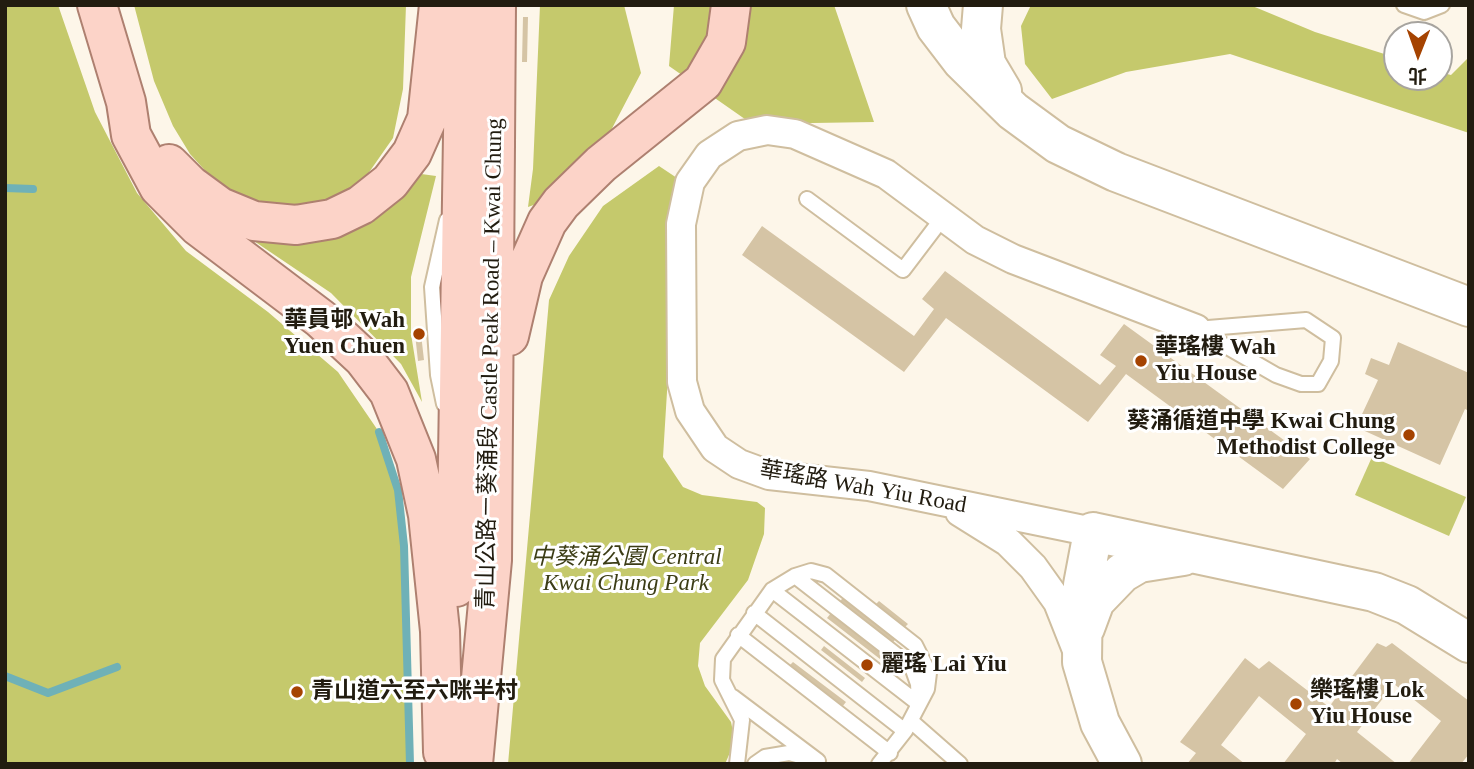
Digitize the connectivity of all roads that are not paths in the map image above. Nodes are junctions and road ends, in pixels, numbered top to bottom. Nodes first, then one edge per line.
1 (97, 5) edge
2 (439, 5) edge
3 (465, 5) edge
4 (496, 5) edge
5 (731, 5) edge
6 (982, 5) edge
7 (1404, 5) edge
8 (1442, 5) edge
9 (939, 12) edge
10 (127, 102) junction
11 (1013, 111) junction
12 (807, 199) dead end
13 (944, 216) junction
14 (1469, 307) edge
15 (1196, 329) junction
16 (494, 397) junction
17 (922, 496) junction
18 (1093, 532) junction
19 (1202, 555) junction
20 (772, 590) junction
21 (754, 613) junction
22 (738, 635) junction
23 (1469, 643) edge
24 (1082, 662) junction
25 (733, 697) junction
26 (919, 704) junction
27 (908, 726) junction
28 (890, 753) junction
29 (452, 760) edge
30 (820, 763) edge
31 (737, 764) edge
32 (755, 764) edge
33 (879, 764) edge
34 (960, 764) edge
35 (1122, 764) edge

1 - 10 main road
2 - 10 main road
3 - 29 main road, 青山公路－葵涌段 Castle Peak Road – Kwai Chung
4 - 16 main road, 青山公路－葵涌段 Castle Peak Road – Kwai Chung
5 - 16 main road
6 - 11 street
7 - 8 lane
9 - 11 street
10 - 29 main road
11 - 14 street
12 - 13 lane
13 - 15 street, 華瑤路 Wah Yiu Road
13 - 17 street, 華瑤路 Wah Yiu Road
15 - 15 lane
16 - 29 main road, 青山公路－葵涌段 Castle Peak Road – Kwai Chung
17 - 18 street, 華瑤路 Wah Yiu Road
17 - 24 street
18 - 19 street, 華瑤路 Wah Yiu Road
18 - 24 street
19 - 23 street, 華瑤路 Wah Yiu Road
19 - 24 street
20 - 21 lane
20 - 26 lane
20 - 26 lane
21 - 22 lane
21 - 27 lane
22 - 25 lane
22 - 28 lane
24 - 35 street
25 - 30 lane
25 - 31 lane
26 - 27 lane
27 - 28 lane
27 - 34 lane
28 - 33 lane
30 - 32 lane

